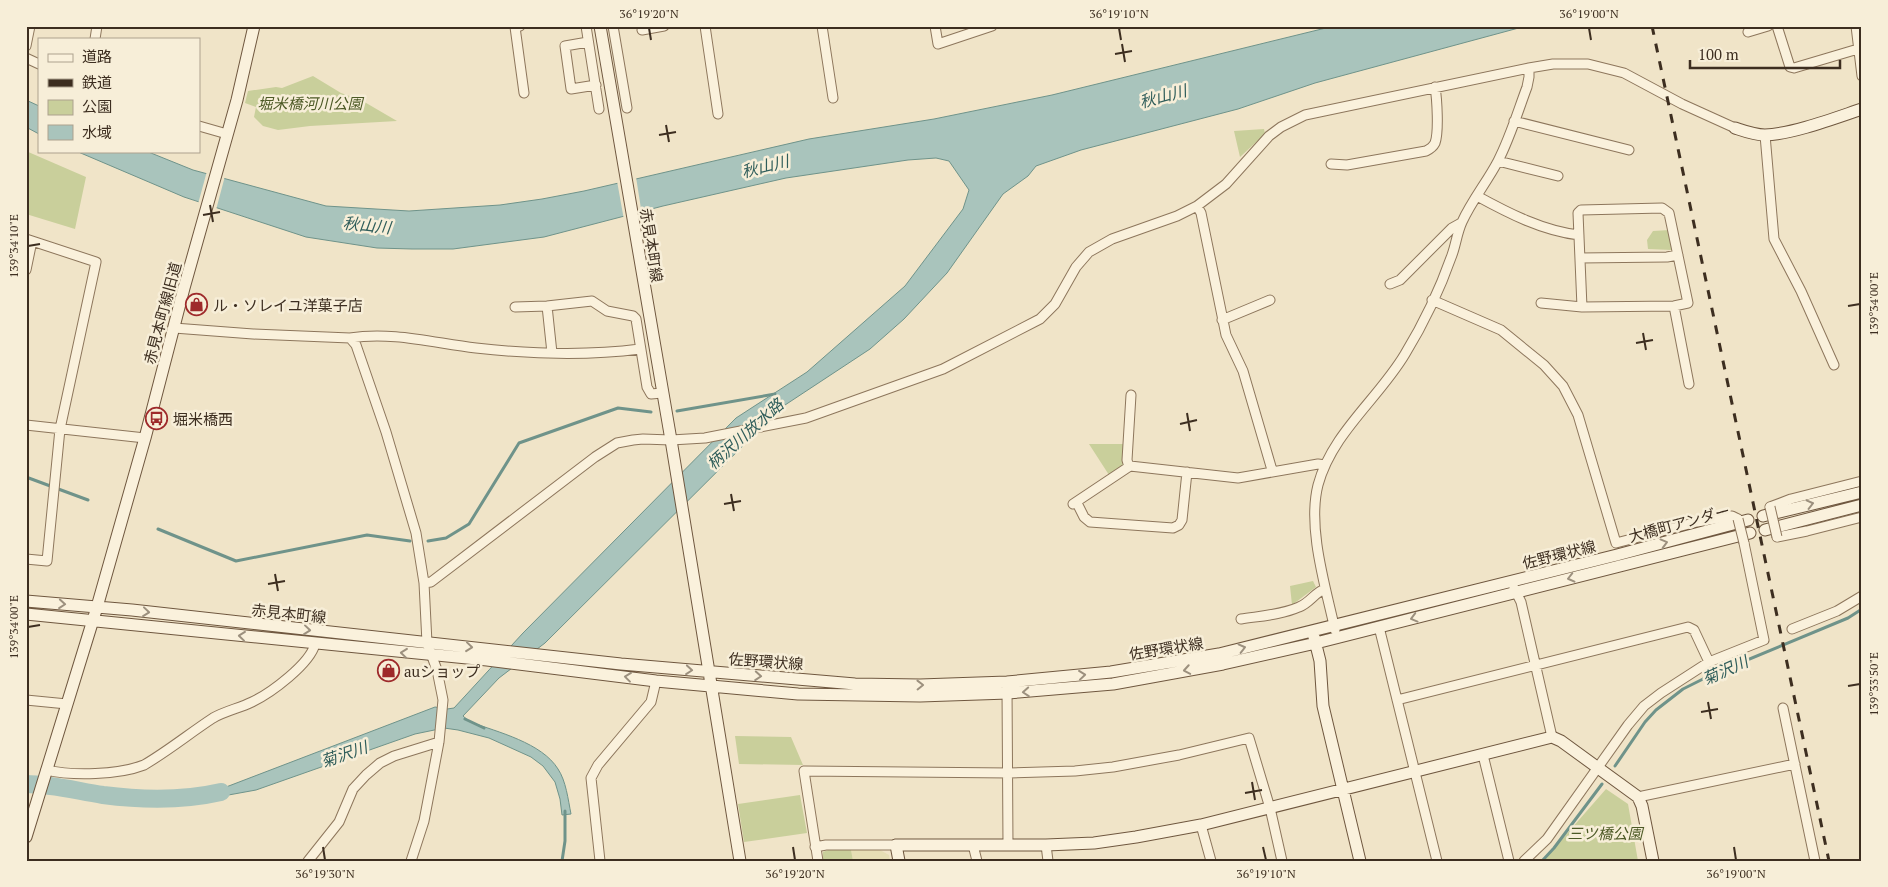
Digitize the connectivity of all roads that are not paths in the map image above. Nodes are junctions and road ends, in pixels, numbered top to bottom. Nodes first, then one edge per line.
1 (30, 26) edge
2 (254, 26) edge
3 (520, 26) edge
4 (586, 26) edge
5 (600, 26) edge
6 (613, 26) edge
7 (664, 26) edge
8 (705, 26) edge
9 (822, 26) edge
10 (935, 26) edge
11 (992, 26) edge
12 (1768, 26) edge
13 (1777, 26) edge
14 (1856, 26) edge
15 (642, 30) dead end
16 (1748, 32) dead end
17 (588, 42) junction
18 (26, 46) edge
19 (1858, 49) junction
20 (26, 58) edge
21 (38, 64) edge
22 (1529, 68) junction
23 (1862, 76) edge
24 (596, 86) junction
25 (1435, 87) junction
26 (524, 93) dead end
27 (833, 98) dead end
28 (627, 108) dead end
29 (600, 109) dead end
30 (1862, 109) edge
31 (718, 114) dead end
32 (1514, 121) junction
33 (200, 126) edge
34 (1735, 128) joint
35 (227, 134) junction
36 (1765, 135) junction
37 (1629, 150) dead end
38 (1498, 161) junction
39 (1331, 164) dead end
40 (1558, 176) dead end
41 (1477, 196) junction
42 (1197, 206) junction
43 (1461, 223) junction
44 (1579, 235) junction
45 (29, 240) edge
46 (1678, 255) junction
47 (1580, 258) junction
48 (26, 270) edge
49 (1390, 284) dead end
50 (1270, 300) dead end
51 (1432, 300) junction
52 (1541, 303) dead end
53 (548, 306) junction
54 (1674, 306) junction
55 (515, 307) dead end
56 (1582, 307) junction
57 (1222, 320) junction
58 (174, 328) junction
59 (350, 338) junction
60 (640, 349) junction
61 (552, 353) junction
62 (1834, 365) dead end
63 (1688, 384) dead end
64 (662, 392) junction
65 (1130, 395) dead end
66 (26, 425) edge
67 (60, 430) junction
68 (145, 438) junction
69 (671, 440) junction
70 (1325, 465) junction
71 (1129, 467) junction
72 (1272, 470) junction
73 (1188, 472) junction
74 (1862, 481) edge
75 (1862, 492) edge
76 (1862, 505) edge
77 (1766, 512) junction
78 (1862, 518) edge
79 (1743, 519) junction
80 (1765, 530) dead end
81 (1747, 538) junction
82 (26, 559) edge
83 (1618, 561) junction
84 (424, 583) junction
85 (1513, 586) junction
86 (1325, 589) junction
87 (1862, 596) edge
88 (26, 601) edge
89 (97, 607) junction
90 (26, 614) edge
91 (1241, 619) dead end
92 (93, 621) junction
93 (1334, 625) junction
94 (1379, 627) junction
95 (1792, 630) dead end
96 (1313, 631) junction
97 (1337, 637) junction
98 (427, 643) junction
99 (1316, 643) junction
100 (315, 644) junction
101 (430, 655) junction
102 (1709, 662) junction
103 (1536, 664) junction
104 (709, 672) junction
105 (656, 681) junction
106 (711, 686) junction
107 (1007, 687) junction
108 (26, 700) edge
109 (1397, 700) junction
110 (67, 704) junction
111 (1783, 708) dead end
112 (1552, 737) junction
113 (439, 742) junction
114 (1482, 754) junction
115 (1795, 764) junction
116 (1598, 768) junction
117 (1415, 772) junction
118 (1008, 773) junction
119 (45, 774) junction
120 (1343, 789) junction
121 (1638, 797) junction
122 (1270, 808) junction
123 (1201, 825) junction
124 (26, 838) edge
125 (973, 845) junction
126 (1008, 845) junction
127 (1046, 845) junction
128 (896, 846) junction
129 (815, 847) junction
130 (308, 861) edge
131 (412, 861) edge
132 (600, 861) edge
133 (740, 861) edge
134 (818, 861) edge
135 (899, 861) edge
136 (977, 861) edge
137 (1048, 861) edge
138 (1210, 861) edge
139 (1282, 861) edge
140 (1360, 861) edge
141 (1437, 861) edge
142 (1509, 861) edge
143 (1524, 861) edge
144 (1653, 861) edge
145 (1815, 861) edge

1 - 18 street
2 - 35 main road, 赤見本町線旧道
3 - 26 street
4 - 17 street
5 - 64 main road, 赤見本町線
6 - 28 street
7 - 15 street
8 - 31 street
9 - 27 street
10 - 11 street
12 - 16 street
13 - 19 street
14 - 19 street
17 - 24 street
17 - 24 street
19 - 23 street
20 - 21 street
22 - 25 street
22 - 32 street
22 - 34 street
24 - 29 street
25 - 39 street
25 - 42 street
30 - 36 main road
32 - 37 street
32 - 38 street
33 - 35 street
34 - 36 main road
35 - 58 main road, 赤見本町線旧道
36 - 62 street
38 - 40 street
38 - 41 street
41 - 43 street
41 - 44 street
42 - 57 street
42 - 69 street
43 - 49 street
43 - 51 street
44 - 46 street
44 - 47 street
45 - 48 street
45 - 67 street
46 - 47 street
46 - 54 street
47 - 56 street
50 - 57 street
51 - 70 street
51 - 79 street
52 - 56 street
53 - 55 street
53 - 60 street
53 - 61 street
54 - 56 street
54 - 63 street
57 - 72 street
58 - 59 street
58 - 68 main road, 赤見本町線旧道
59 - 61 street
59 - 84 street
60 - 61 street
60 - 64 street
64 - 69 main road, 赤見本町線
65 - 71 street
66 - 67 street
67 - 68 street
67 - 82 street
68 - 89 main road, 赤見本町線旧道
69 - 84 street
69 - 104 main road, 赤見本町線
70 - 72 street
70 - 86 street
71 - 73 street
71 - 73 street
72 - 73 street
74 - 77 street
77 -> 75 main road
76 - 80 main road
77 - 78 street, bridge
79 - 81 street, bridge
83 -> 79 main road, 大橋町アンダー
81 - 83 main road, 大橋町アンダー
81 - 102 street
83 - 85 main road, 佐野環状線
84 - 98 street
85 - 93 main road, 佐野環状線
85 -> 94 main road, 佐野環状線
85 - 103 street
86 - 91 street
86 - 93 street
87 - 95 street
88 -> 89 main road
89 - 92 main road
89 -> 98 main road, 赤見本町線
90 - 92 main road
100 -> 92 main road, 赤見本町線
92 - 110 main road
93 - 96 main road, 佐野環状線
93 - 97 street
94 - 97 main road, 佐野環状線
94 - 109 street
96 - 99 main road
107 -> 96 main road, 佐野環状線
97 - 99 main road, 佐野環状線
98 - 101 street
98 -> 104 main road, 赤見本町線
99 -> 107 main road, 佐野環状線
99 - 120 main road
101 -> 100 main road, 赤見本町線
100 - 119 street
105 -> 101 main road, 赤見本町線
101 - 113 street
102 - 103 street
102 - 116 street
103 - 109 street
103 - 112 street
104 - 106 main road
104 -> 107 main road, 佐野環状線
105 - 106 main road
105 - 132 street
106 - 107 main road, 佐野環状線
106 - 133 main road
107 - 118 street
108 - 110 street
109 - 117 street
110 - 119 main road
111 - 115 street
112 - 114 main road
112 - 116 main road
113 - 130 street
113 - 131 street
114 - 117 main road
114 - 142 street
115 - 121 street
115 - 145 street
116 - 121 main road
116 - 143 street
117 - 120 main road
117 - 141 street
118 - 122 street
118 - 126 street
118 - 129 street
119 - 124 main road
120 - 122 main road
120 - 140 main road
121 - 144 main road
122 - 123 main road
122 - 139 street
123 - 127 main road
123 - 138 street
125 - 126 main road
125 - 128 main road
125 - 136 street
126 - 127 main road
127 - 137 street
128 - 129 street
128 - 135 main road
129 - 134 street

